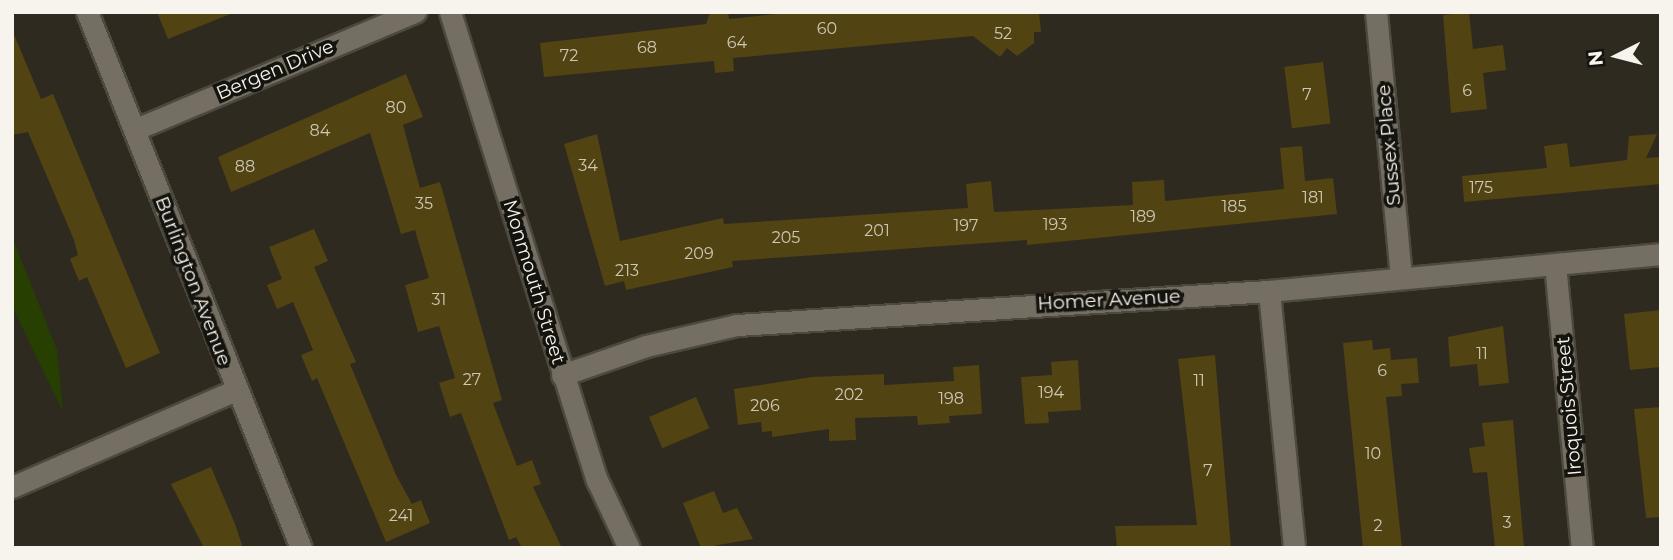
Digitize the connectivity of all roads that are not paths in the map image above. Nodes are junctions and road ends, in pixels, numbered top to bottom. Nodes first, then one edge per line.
1 (87, 12) edge
2 (415, 12) edge
3 (450, 12) edge
4 (1376, 12) edge
5 (136, 129) junction
6 (1661, 254) edge
7 (1555, 264) junction
8 (1401, 278) junction
9 (1269, 291) junction
10 (562, 375) junction
11 (234, 391) junction
12 (12, 487) edge
13 (301, 548) edge
14 (629, 548) edge
15 (1294, 548) edge
16 (1582, 548) edge

1 - 5 street, Burlington Avenue
2 - 5 street, Bergen Drive
3 - 10 street, Monmouth Street
4 - 8 street, Sussex Place
5 - 11 street, Burlington Avenue
6 - 7 street, Homer Avenue
7 - 8 street, Homer Avenue
7 - 16 street, Iroquois Street
8 - 9 street, Homer Avenue
9 - 10 street, Homer Avenue
9 - 15 street
10 - 14 street, Monmouth Street
11 - 12 street
11 - 13 street, Burlington Avenue

